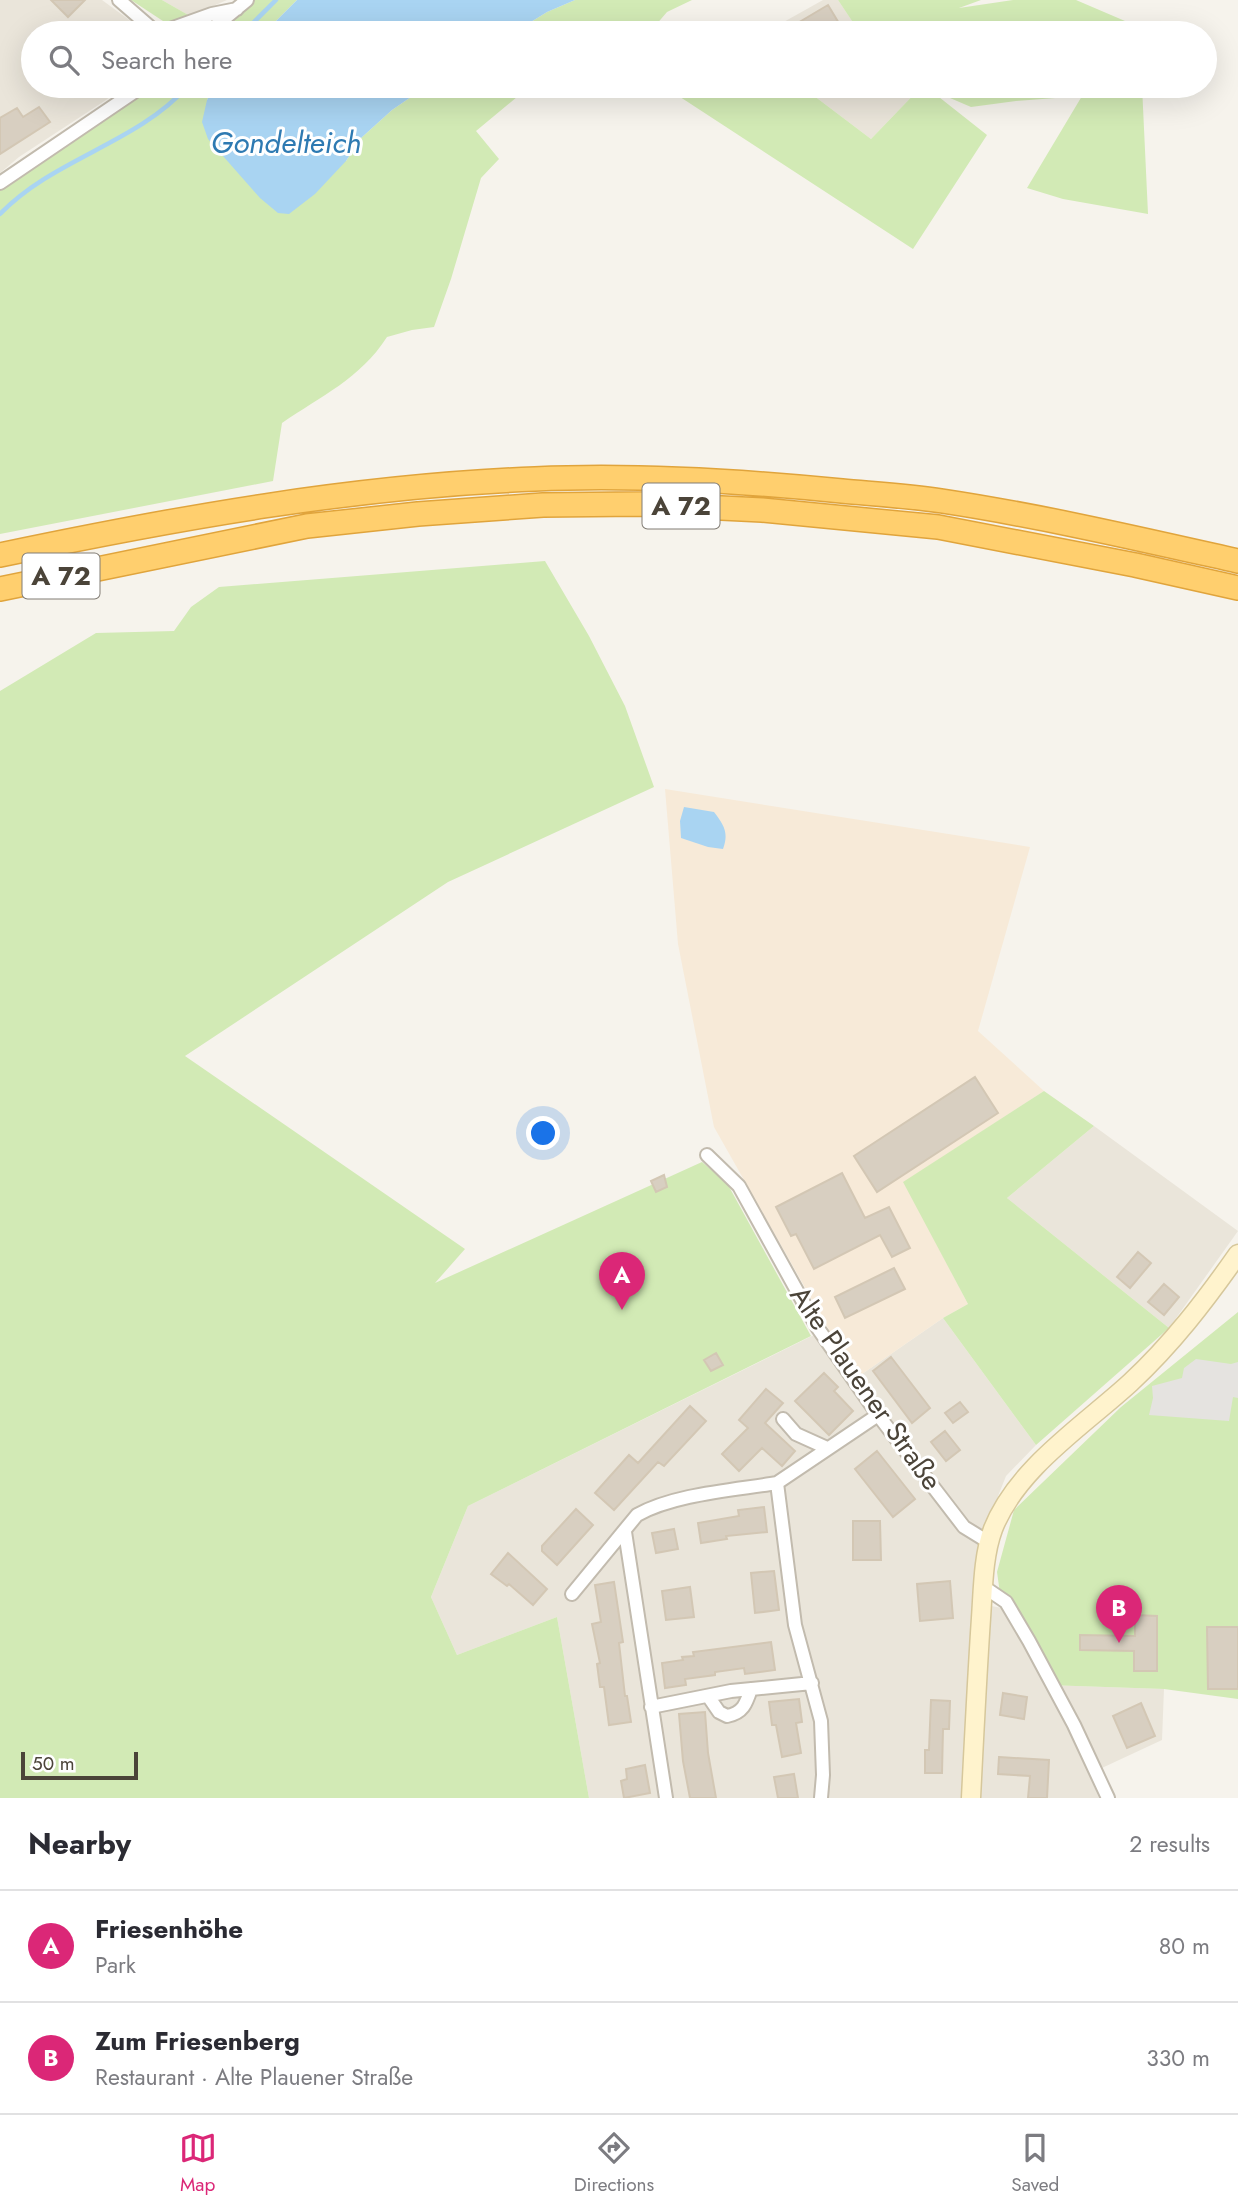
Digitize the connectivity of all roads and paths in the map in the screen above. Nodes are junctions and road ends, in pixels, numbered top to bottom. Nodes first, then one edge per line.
1 (119, 0) edge
2 (242, 4) edge
3 (144, 21) edge
4 (192, 21) edge
5 (221, 21) edge
6 (122, 98) edge
7 (0, 183) edge
8 (0, 555) edge
9 (1238, 561) edge
10 (1238, 588) edge
11 (0, 589) edge
12 (707, 1155) dead end
13 (1238, 1254) edge
14 (878, 1415) junction
15 (783, 1419) dead end
16 (827, 1448) junction
17 (777, 1483) junction
18 (625, 1532) junction
19 (989, 1543) junction
20 (984, 1587) junction
21 (572, 1594) dead end
22 (812, 1683) junction
23 (751, 1689) junction
24 (708, 1696) junction
25 (651, 1707) junction
26 (666, 1798) edge
27 (821, 1798) edge
28 (971, 1798) edge
29 (1108, 1798) edge

1 - 3 street
2 - 4 street
2 - 5 street
6 - 7 street
8 - 9 highway, A 72
10 - 11 highway, A 72
12 - 14 street, Alte Plauener Straße
13 - 19 main road
14 - 16 street
14 - 19 street, Alte Plauener Straße
15 - 16 street
16 - 17 street
17 - 18 street
17 - 22 street
18 - 21 street
18 - 25 street
19 - 20 main road
20 - 28 main road
20 - 29 street
22 - 23 street
22 - 27 street
23 - 24 street
23 - 24 street
24 - 25 street
25 - 26 street

